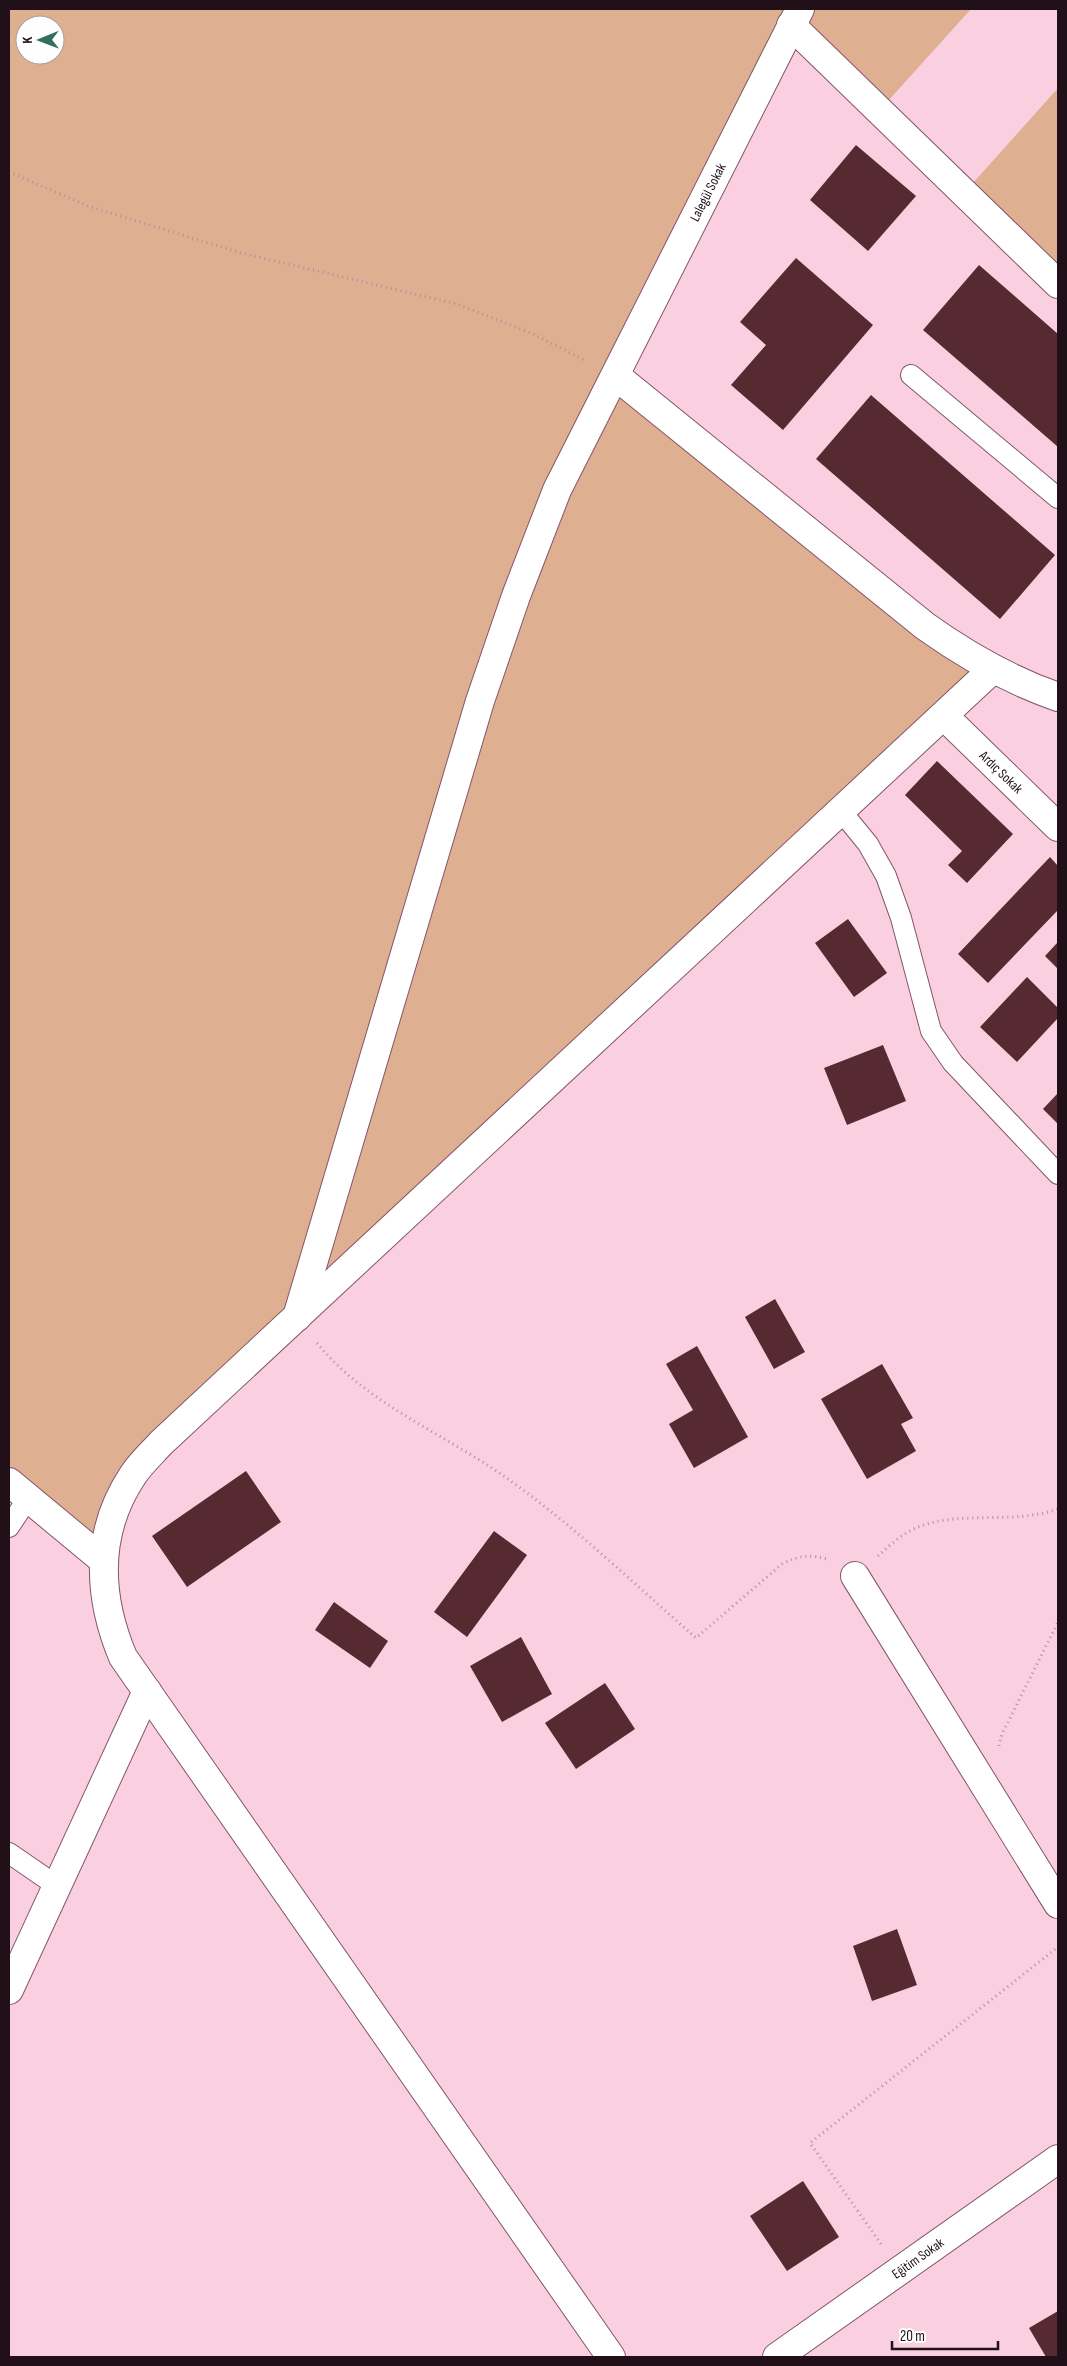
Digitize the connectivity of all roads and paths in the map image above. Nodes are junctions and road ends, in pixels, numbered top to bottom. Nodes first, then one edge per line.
1 (796, 17) edge
2 (9, 172) edge
3 (1058, 284) edge
4 (910, 374) dead end
5 (616, 376) junction
6 (1058, 498) edge
7 (993, 670) junction
8 (1058, 697) edge
9 (944, 716) junction
10 (841, 811) junction
11 (1058, 827) edge
12 (1058, 1174) edge
13 (296, 1318) junction
14 (19, 1490) edge
15 (1058, 1509) edge
16 (9, 1528) edge
17 (103, 1560) junction
18 (855, 1576) junction
19 (1058, 1622) edge
20 (147, 1691) junction
21 (988, 1791) junction
22 (9, 1853) edge
23 (57, 1886) junction
24 (1058, 1904) edge
25 (1058, 1947) edge
26 (9, 1990) edge
27 (1058, 2159) edge
28 (900, 2271) junction
29 (611, 2357) edge
30 (777, 2357) edge

1 - 3 street
1 - 5 street, Lalegül Sokak
2 - 5 path
4 - 6 lane
5 - 7 street
5 - 13 street, Lalegül Sokak
7 - 8 street
7 - 9 street
9 - 10 street
9 - 11 street, Ardıç Sokak
10 - 12 lane
10 - 13 street
13 - 17 street
13 - 18 path
14 - 16 lane
14 - 17 street
15 - 18 path
17 - 20 street
18 - 21 street
19 - 21 path
20 - 23 street
20 - 29 street
21 - 24 street
22 - 23 lane
23 - 26 street
25 - 28 path
27 - 28 street, Eğitim Sokak
28 - 30 street, Eğitim Sokak

